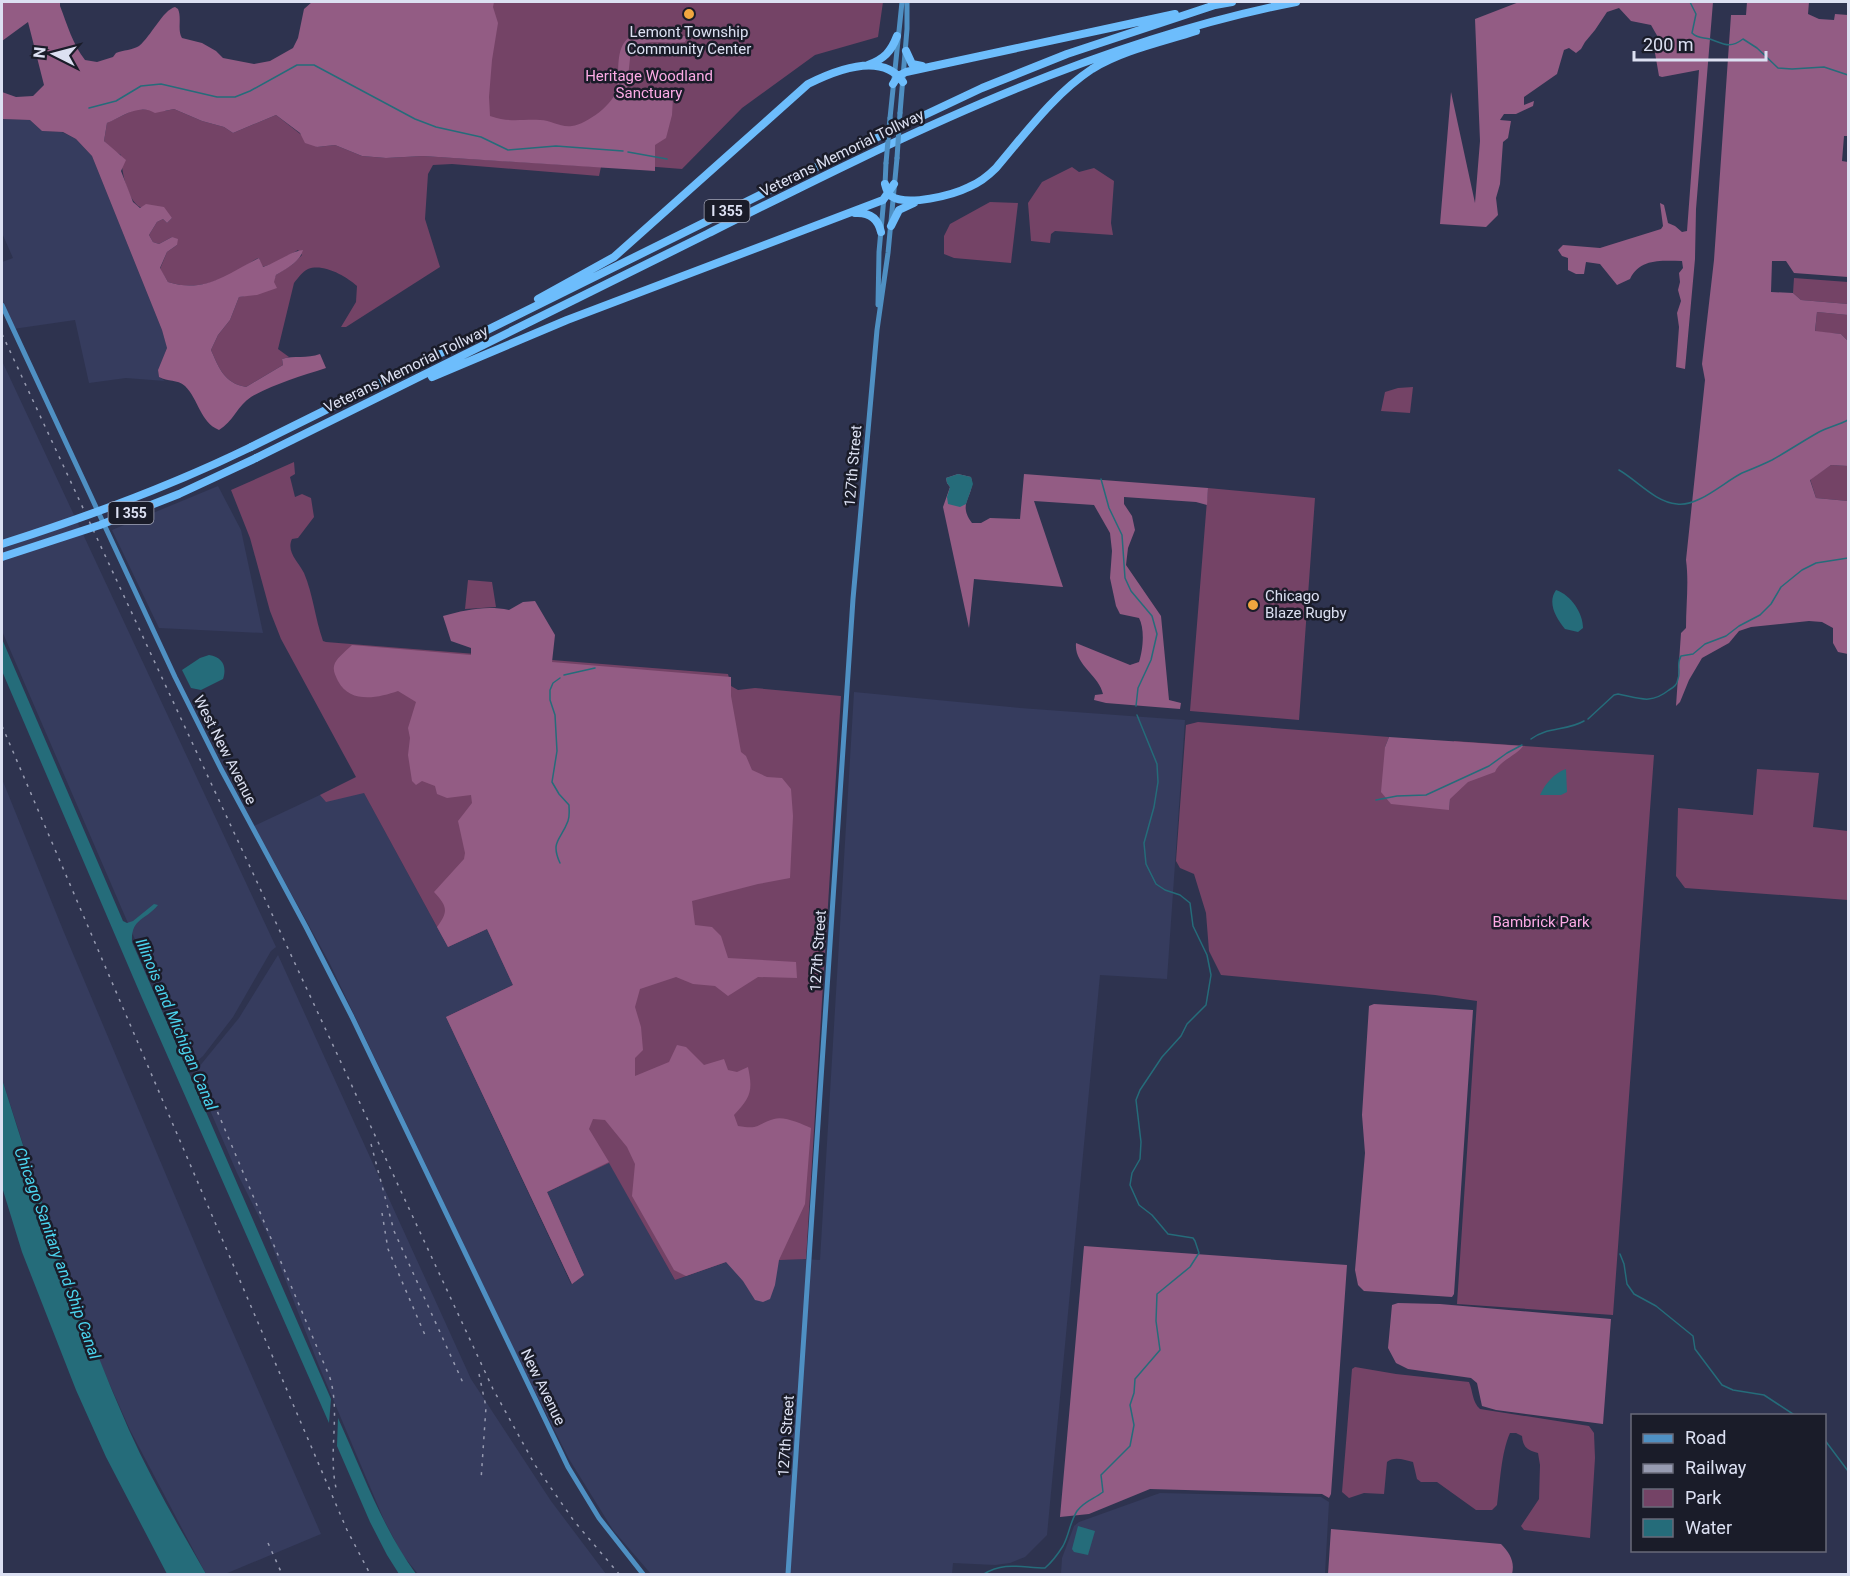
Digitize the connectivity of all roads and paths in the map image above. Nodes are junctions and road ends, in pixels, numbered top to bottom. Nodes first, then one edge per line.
1 (902, 2) edge
2 (907, 2) edge
3 (1232, 2) edge
4 (1294, 2) edge
5 (1215, 5) junction
6 (897, 36) junction
7 (906, 51) junction
8 (862, 66) junction
9 (930, 66) junction
10 (900, 76) junction
11 (893, 84) joint
12 (885, 184) joint
13 (894, 184) joint
14 (889, 197) junction
15 (926, 199) junction
16 (850, 213) junction
17 (891, 226) junction
18 (881, 232) junction
19 (2, 305) edge
20 (877, 330) junction
21 (450, 348) junction
22 (388, 394) junction
23 (2, 544) edge
24 (2, 557) edge
25 (440, 1199) joint
26 (643, 1575) edge
27 (788, 1575) edge

1 - 6 main road
2 - 7 main road
3 - 5 highway, Veterans Memorial Tollway / I 355
4 - 15 highway
4 - 22 highway, Veterans Memorial Tollway / I 355
5 - 9 highway
5 - 21 highway, Veterans Memorial Tollway / I 355
6 - 8 highway
6 - 10 main road
7 - 9 highway
7 - 10 main road
8 - 10 highway
8 - 21 highway
9 - 10 highway
10 - 11 highway
10 - 13 main road, bridge
11 - 12 main road, bridge
12 - 14 highway
13 - 14 highway
14 - 15 highway
14 - 16 highway
14 - 17 main road, 127th Street
14 - 18 main road, 127th Street
15 - 17 highway
16 - 18 highway
16 - 22 highway
17 - 20 main road, 127th Street
18 - 20 main road, 127th Street
19 - 25 main road, West New Avenue
20 - 27 main road, 127th Street
21 - 23 highway, Veterans Memorial Tollway / I 355, bridge
22 - 24 highway, Veterans Memorial Tollway / I 355, bridge
25 - 26 main road, New Avenue

